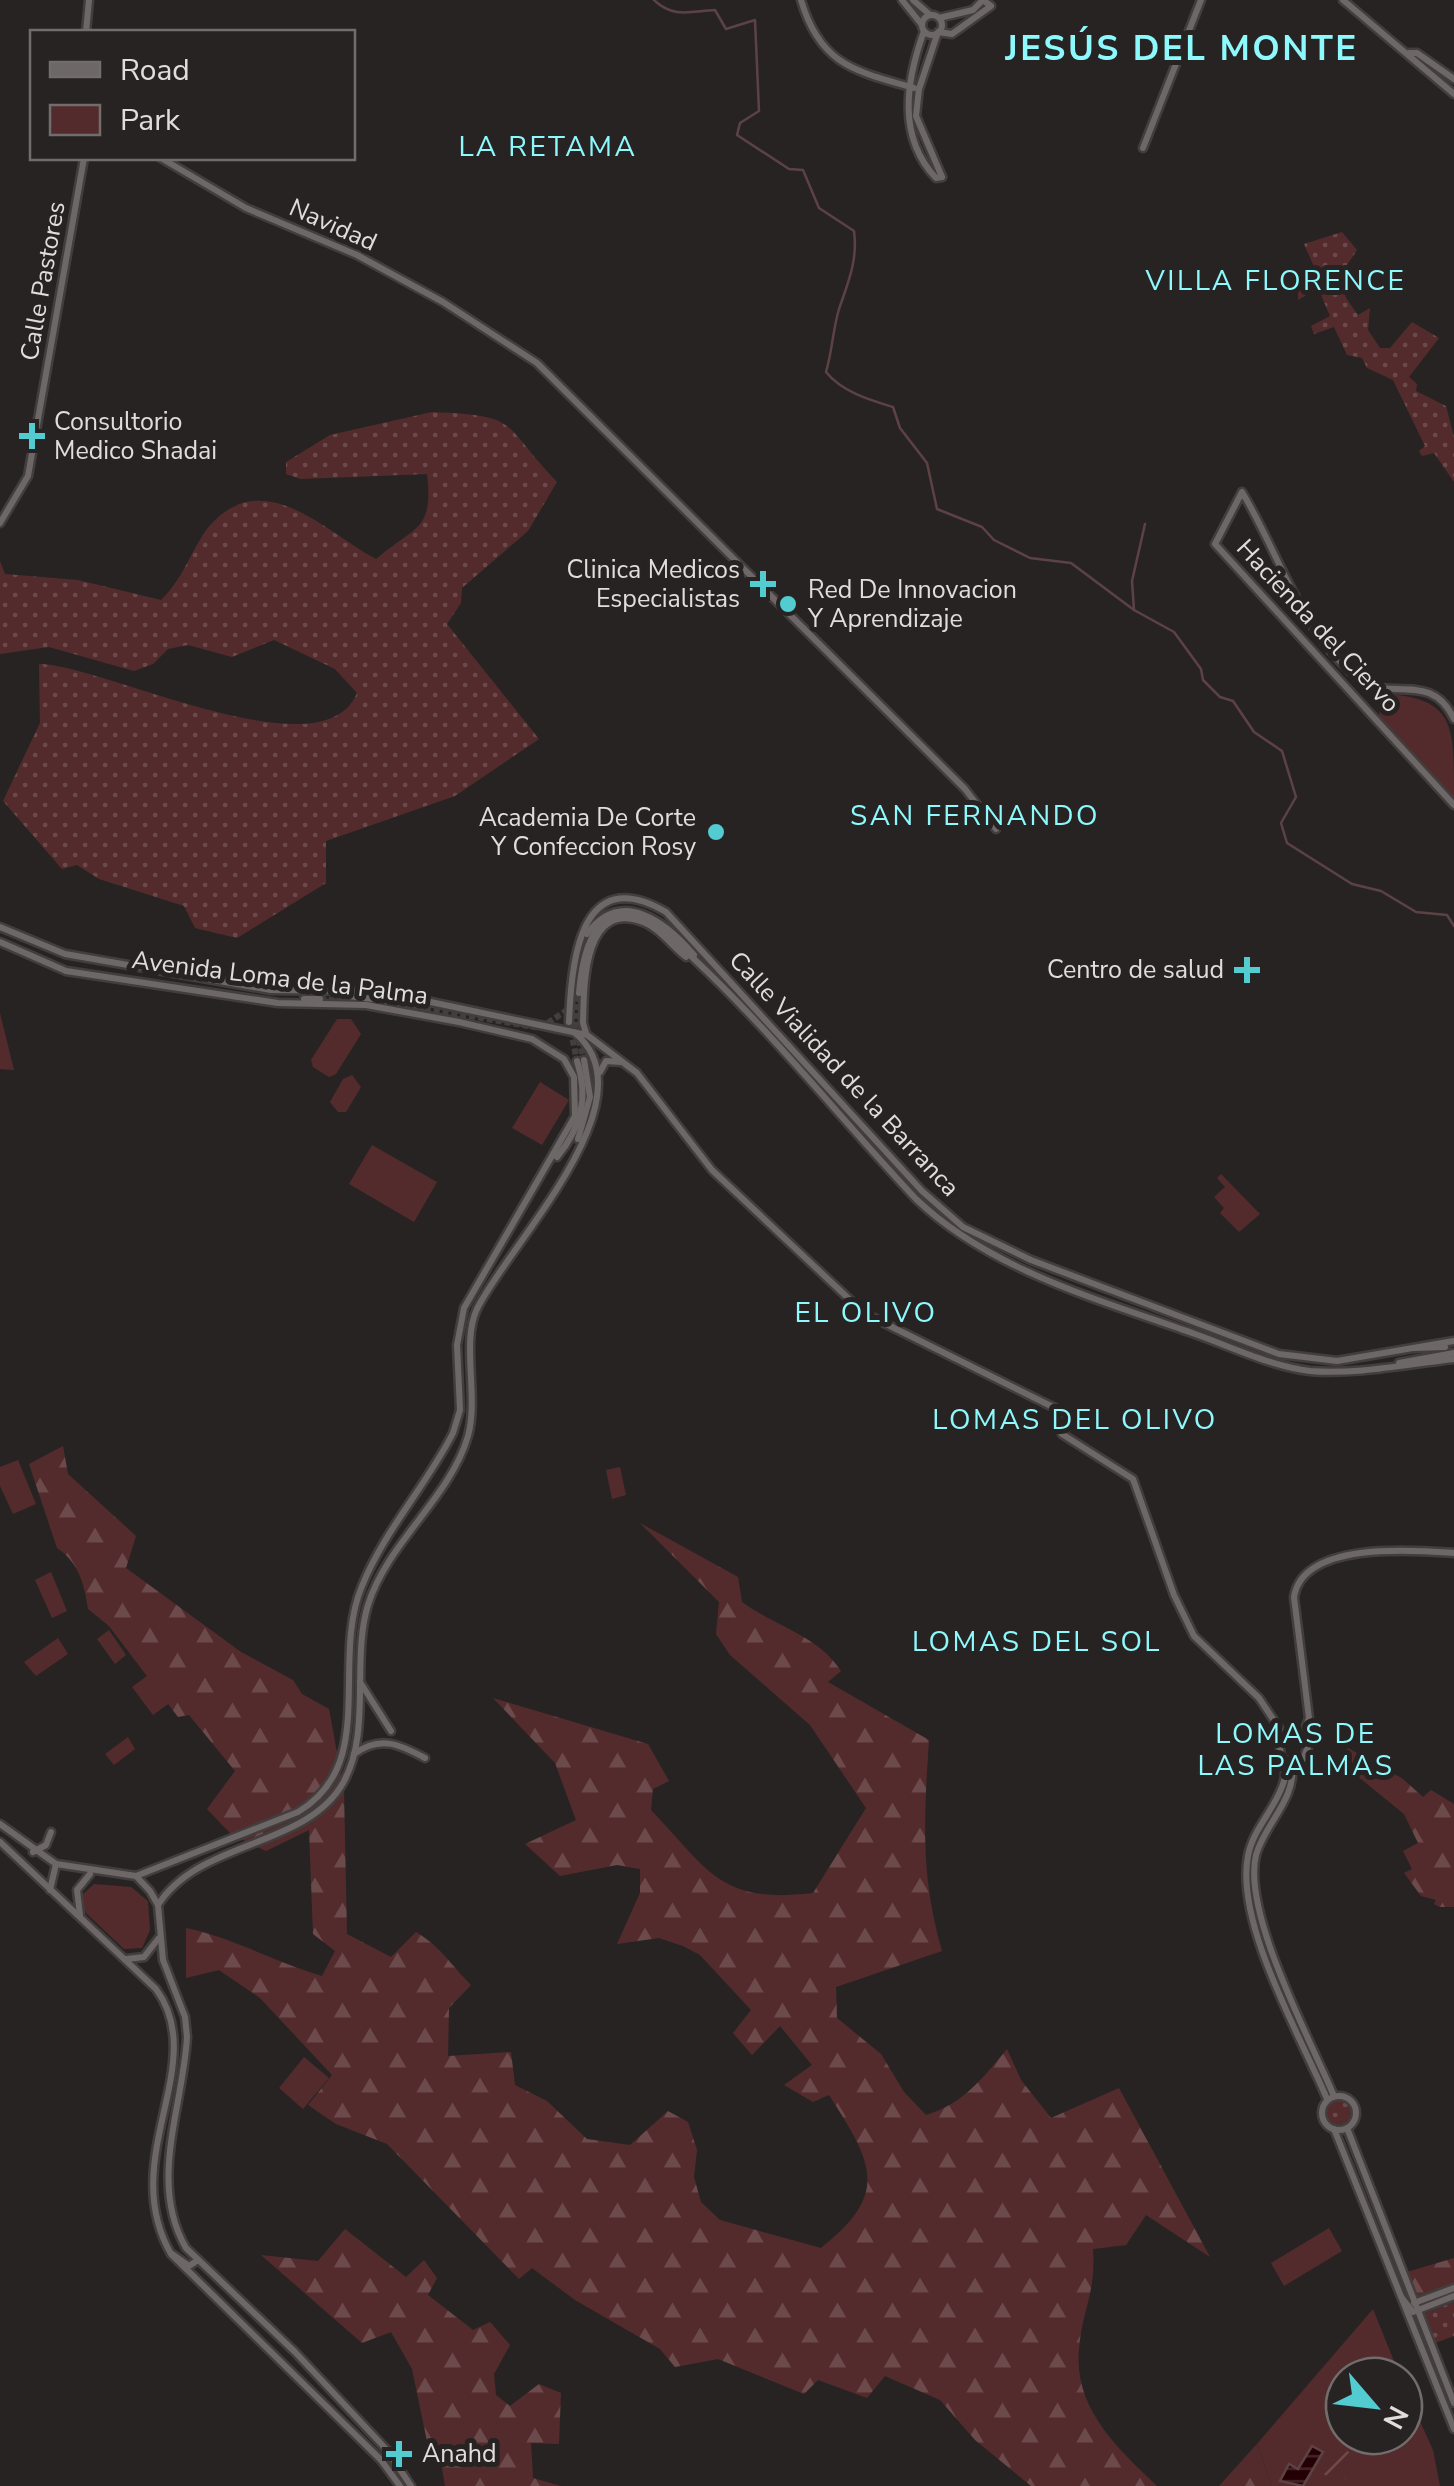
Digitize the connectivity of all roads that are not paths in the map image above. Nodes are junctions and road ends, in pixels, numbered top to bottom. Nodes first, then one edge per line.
1 (89, 0) edge
2 (801, 0) edge
3 (902, 0) edge
4 (913, 0) edge
5 (1201, 0) edge
6 (1343, 0) edge
7 (930, 15) junction
8 (939, 18) junction
9 (923, 28) junction
10 (86, 30) edge
11 (938, 32) junction
12 (1409, 53) junction
13 (1454, 80) edge
14 (915, 88) junction
15 (1454, 94) edge
16 (1143, 148) dead end
17 (84, 160) edge
18 (164, 160) edge
19 (0, 524) edge
20 (1315, 629) junction
21 (1304, 639) junction
22 (1454, 719) edge
23 (1454, 805) edge
24 (996, 829) dead end
25 (0, 927) edge
26 (0, 942) edge
27 (708, 972) junction
28 (579, 993) tunnel mouth
29 (322, 995) junction
30 (228, 996) junction
31 (573, 1003) junction
32 (422, 1005) tunnel mouth
33 (474, 1010) junction
34 (567, 1012) tunnel mouth
35 (570, 1022) tunnel mouth
36 (470, 1024) junction
37 (574, 1032) junction
38 (587, 1035) junction
39 (607, 1048) junction
40 (627, 1064) junction
41 (597, 1068) junction
42 (599, 1083) junction
43 (550, 1162) junction
44 (564, 1172) junction
45 (1454, 1340) edge
46 (1408, 1346) junction
47 (1445, 1347) dead end
48 (1454, 1356) edge
49 (1356, 1358) junction
50 (1394, 1366) junction
51 (1357, 1368) junction
52 (460, 1398) junction
53 (473, 1398) junction
54 (1453, 1554) edge
55 (372, 1567) junction
56 (383, 1576) junction
57 (362, 1585) junction
58 (374, 1591) junction
59 (359, 1679) junction
60 (392, 1731) dead end
61 (1285, 1737) junction
62 (1302, 1737) junction
63 (354, 1754) junction
64 (425, 1758) dead end
65 (1288, 1762) junction
66 (0, 1824) edge
67 (11, 1831) junction
68 (51, 1832) dead end
69 (22, 1842) junction
70 (2, 1843) edge
71 (11, 1851) junction
72 (33, 1852) junction
73 (56, 1864) junction
74 (91, 1873) junction
75 (136, 1876) junction
76 (50, 1890) junction
77 (158, 1904) junction
78 (82, 1918) junction
79 (158, 1938) junction
80 (126, 1959) junction
81 (184, 2018) junction
82 (174, 2030) junction
83 (1331, 2098) junction
84 (1347, 2128) junction
85 (1334, 2130) junction
86 (152, 2169) junction
87 (166, 2180) junction
88 (171, 2254) junction
89 (198, 2260) junction
90 (1454, 2288) edge
91 (1454, 2296) edge
92 (1402, 2298) junction
93 (1416, 2306) junction
94 (1454, 2403) edge
95 (360, 2422) junction
96 (1454, 2429) edge
97 (350, 2430) junction
98 (370, 2432) junction
99 (358, 2438) junction
100 (400, 2486) edge
101 (411, 2486) edge

1 - 10 main road
2 - 14 main road
3 - 9 main road
4 - 7 main road
5 - 16 main road
6 - 12 main road
7 - 8 main road
7 - 9 main road
8 - 11 main road
8 - 11 main road
9 - 11 main road
9 - 14 main road
11 - 14 main road
12 - 13 main road
12 - 15 main road
14 - 14 main road
17 - 19 main road, Calle Pastores
18 - 24 main road, Navidad
20 - 21 main road
20 - 21 main road, Hacienda del Ciervo
20 - 22 main road, Hacienda del Ciervo
21 - 23 main road, Hacienda del Ciervo
25 - 29 main road, Avenida Loma de la Palma
26 - 30 main road, Avenida Loma de la Palma
27 - 28 main road
27 - 31 main road
27 - 38 main road
27 - 51 main road, Calle Vialidad de la Barranca
29 - 30 main road
29 - 32 main road
29 - 33 main road, Avenida Loma de la Palma
30 - 36 main road, Avenida Loma de la Palma
31 - 34 main road
31 - 35 main road
31 - 49 main road, Calle Vialidad de la Barranca
33 - 36 main road
33 - 37 main road, Avenida Loma de la Palma
36 - 43 main road, Avenida Loma de la Palma
37 - 38 main road, Avenida Loma de la Palma
37 - 41 main road
38 - 39 main road
39 - 40 main road
39 - 41 main road
40 - 42 main road
40 - 61 main road
41 - 42 main road
42 - 44 main road
43 - 44 main road
43 - 52 main road, Avenida Loma de la Palma
44 - 53 main road
45 - 46 main road, Calle Vialidad de la Barranca
46 - 47 main road
46 - 49 main road, Calle Vialidad de la Barranca
48 - 50 main road, Calle Vialidad de la Barranca
48 - 50 main road
49 - 51 main road
50 - 51 main road, Calle Vialidad de la Barranca
52 - 53 main road
52 - 55 main road, Avenida Loma de la Palma
53 - 56 main road
54 - 62 main road
55 - 56 main road
55 - 57 main road, Avenida Loma de la Palma
56 - 58 main road
57 - 58 main road
57 - 75 main road, Avenida Loma de la Palma
58 - 59 main road
59 - 60 main road
59 - 63 main road
61 - 62 main road
61 - 65 main road
62 - 65 main road
63 - 64 main road
63 - 77 main road
65 - 83 main road
66 - 67 main road
67 - 69 main road
67 - 70 main road
68 - 72 main road
69 - 71 main road
69 - 72 main road
70 - 71 main road
71 - 76 main road
72 - 73 main road
73 - 74 main road
73 - 76 main road
74 - 75 main road
74 - 78 main road
75 - 77 main road
76 - 78 main road
77 - 79 main road
78 - 80 main road
79 - 80 main road
79 - 81 main road
80 - 82 main road
81 - 82 main road
81 - 87 main road
82 - 86 main road
83 - 84 main road
83 - 85 main road
84 - 85 main road
84 - 93 main road
85 - 92 main road
86 - 87 main road
86 - 88 main road
87 - 89 main road
88 - 89 main road
88 - 97 main road
89 - 95 main road
90 - 93 main road
91 - 93 main road
92 - 93 main road
92 - 96 main road
93 - 94 main road
95 - 97 main road
95 - 98 main road
97 - 99 main road
98 - 99 main road
98 - 101 main road
99 - 100 main road

